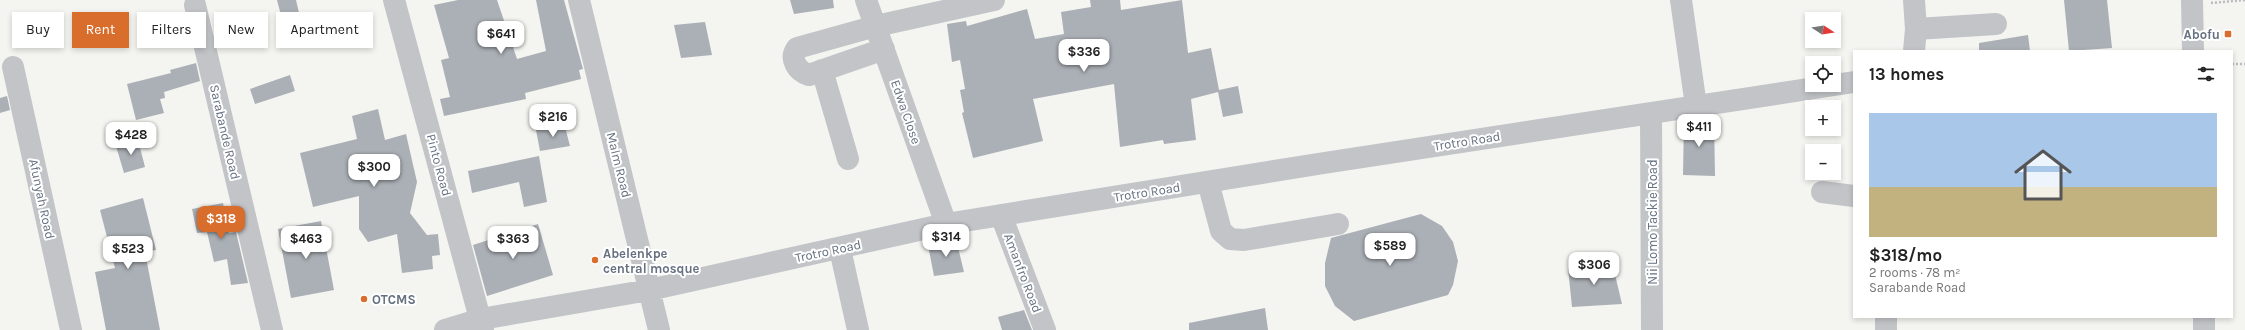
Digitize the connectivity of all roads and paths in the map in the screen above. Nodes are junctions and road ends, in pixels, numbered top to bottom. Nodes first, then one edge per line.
1 (394, 0) edge
2 (579, 0) edge
3 (866, 0) edge
4 (994, 0) edge
5 (1681, 0) edge
6 (1914, 0) edge
7 (2245, 0) edge
8 (2199, 2) edge
9 (195, 5) dead end
10 (1996, 24) dead end
11 (876, 26) junction
12 (1916, 29) junction
13 (884, 49) junction
14 (1914, 50) edge
15 (2193, 50) edge
16 (2233, 64) edge
17 (2245, 64) edge
18 (13, 67) dead end
19 (822, 70) junction
20 (1853, 82) edge
21 (1696, 106) junction
22 (1651, 113) junction
23 (848, 159) dead end
24 (1208, 182) junction
25 (1822, 192) dead end
26 (1853, 196) edge
27 (1001, 215) junction
28 (946, 224) junction
29 (1338, 224) dead end
30 (840, 249) junction
31 (649, 290) junction
32 (1886, 318) edge
33 (2204, 318) edge
34 (482, 324) edge
35 (71, 330) edge
36 (272, 330) edge
37 (445, 330) edge
38 (659, 330) edge
39 (858, 330) edge
40 (1045, 330) edge
41 (1652, 330) edge
42 (1886, 330) edge
43 (2204, 330) edge

1 - 34 street, Pinto Road
2 - 31 street, Malm Road
3 - 11 street, Edwa Close
4 - 11 street
5 - 21 street
6 - 12 street
7 - 8 path
8 - 15 street
9 - 36 street, Sarabande Road
10 - 12 street
11 - 13 street, Edwa Close
11 - 19 street
12 - 14 street
13 - 19 street
13 - 28 street, Edwa Close
16 - 17 path
18 - 35 street, Afunyah Road
19 - 23 street
20 - 21 street, Trotro Road
21 - 22 street, Trotro Road
22 - 24 street, Trotro Road
22 - 41 street, Nii Lomo Tackie Road
24 - 27 street, Trotro Road
24 - 29 street
25 - 26 street
27 - 28 street, Trotro Road
27 - 40 street, Amanfro Road
28 - 30 street, Trotro Road
30 - 31 street, Trotro Road
30 - 39 street
31 - 34 street, Trotro Road
31 - 38 street, Malm Road
32 - 42 street
33 - 43 street
34 - 37 street, Trotro Road

